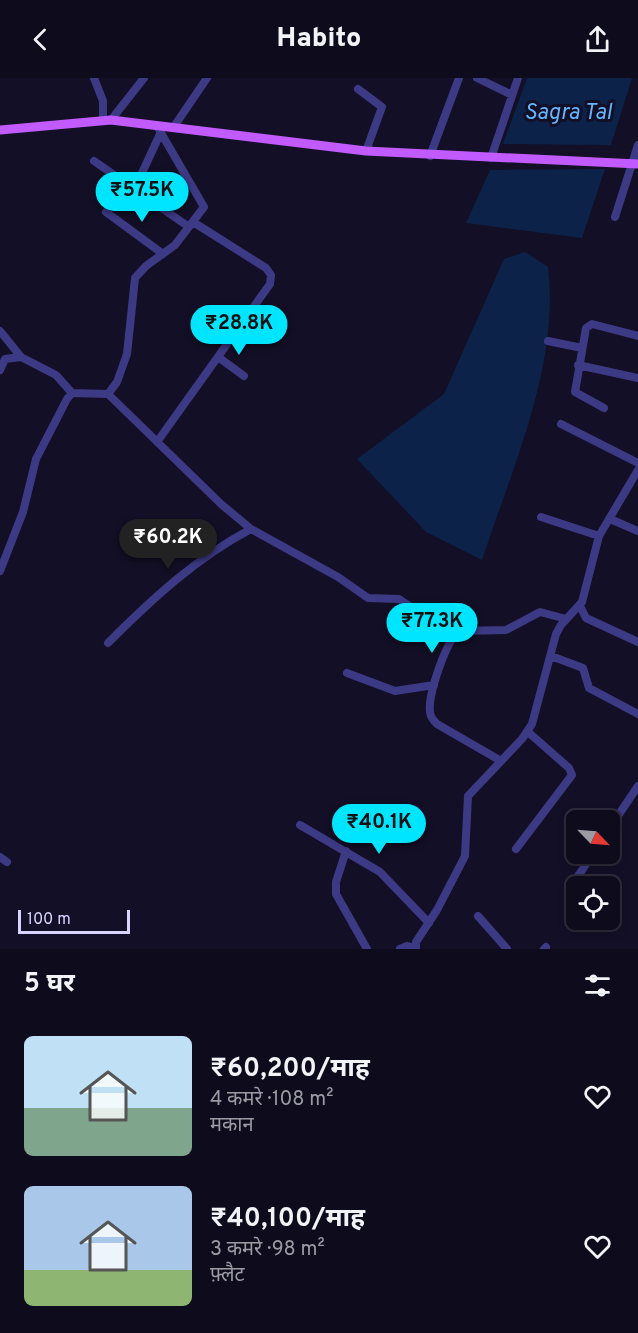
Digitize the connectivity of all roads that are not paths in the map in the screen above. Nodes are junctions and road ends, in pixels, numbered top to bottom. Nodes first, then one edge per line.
1 (94, 78) edge
2 (144, 78) edge
3 (207, 78) edge
4 (459, 78) edge
5 (477, 78) edge
6 (518, 78) edge
7 (358, 89) dead end
8 (512, 95) junction
9 (107, 120) junction
10 (173, 128) junction
11 (159, 129) junction
12 (0, 130) edge
13 (638, 146) edge
14 (366, 151) junction
15 (430, 156) junction
16 (491, 158) junction
17 (94, 161) dead end
18 (635, 164) edge
19 (135, 188) junction
20 (105, 212) dead end
21 (615, 217) dead end
22 (191, 225) junction
23 (164, 254) junction
24 (1, 333) edge
25 (638, 336) edge
26 (548, 341) dead end
27 (582, 348) junction
28 (21, 357) junction
29 (218, 357) junction
30 (578, 365) junction
31 (0, 370) edge
32 (244, 376) dead end
33 (638, 376) edge
34 (72, 393) junction
35 (108, 394) junction
36 (604, 408) dead end
37 (561, 424) dead end
38 (158, 442) junction
39 (638, 463) edge
40 (638, 470) edge
41 (541, 517) dead end
42 (610, 519) junction
43 (251, 529) junction
44 (638, 531) edge
45 (599, 536) junction
46 (0, 571) edge
47 (580, 606) junction
48 (566, 619) junction
49 (454, 635) junction
50 (638, 642) edge
51 (108, 643) dead end
52 (550, 656) junction
53 (347, 673) dead end
54 (434, 685) junction
55 (638, 714) edge
56 (528, 732) junction
57 (501, 761) junction
58 (638, 786) edge
59 (620, 813) edge
60 (300, 825) dead end
61 (516, 849) dead end
62 (346, 851) junction
63 (478, 916) dead end
64 (429, 923) junction
65 (415, 948) edge
66 (367, 949) edge
67 (400, 949) edge
68 (507, 949) edge

1 - 9 street
2 - 9 street
3 - 10 street
4 - 15 street
5 - 8 street
6 - 8 street
7 - 14 street
8 - 16 street
9 - 11 main road
9 - 12 main road
10 - 11 main road
10 - 14 main road
11 - 19 street
11 - 22 street
13 - 18 street
14 - 15 main road
15 - 16 main road
16 - 18 main road
17 - 19 street
18 - 21 street
19 - 22 street
20 - 23 street
22 - 23 street
22 - 29 street
23 - 35 street
24 - 28 street
25 - 27 street
26 - 27 street
27 - 30 street
28 - 31 street
28 - 34 street
29 - 32 street
29 - 38 street
30 - 33 street
30 - 36 street
34 - 35 street
34 - 46 street
35 - 38 street
37 - 39 street
38 - 43 street
40 - 42 street
41 - 45 street
42 - 44 street
42 - 45 street
43 - 49 street
43 - 51 street
45 - 47 street
47 - 48 street
47 - 50 street
48 - 49 street
48 - 52 street
49 - 54 street
52 - 55 street
52 - 56 street
53 - 54 street
54 - 57 street
56 - 57 street
56 - 61 street
57 - 64 street
58 - 59 street
60 - 62 street
62 - 64 street
62 - 66 street
63 - 68 street
64 - 65 street
65 - 67 street

